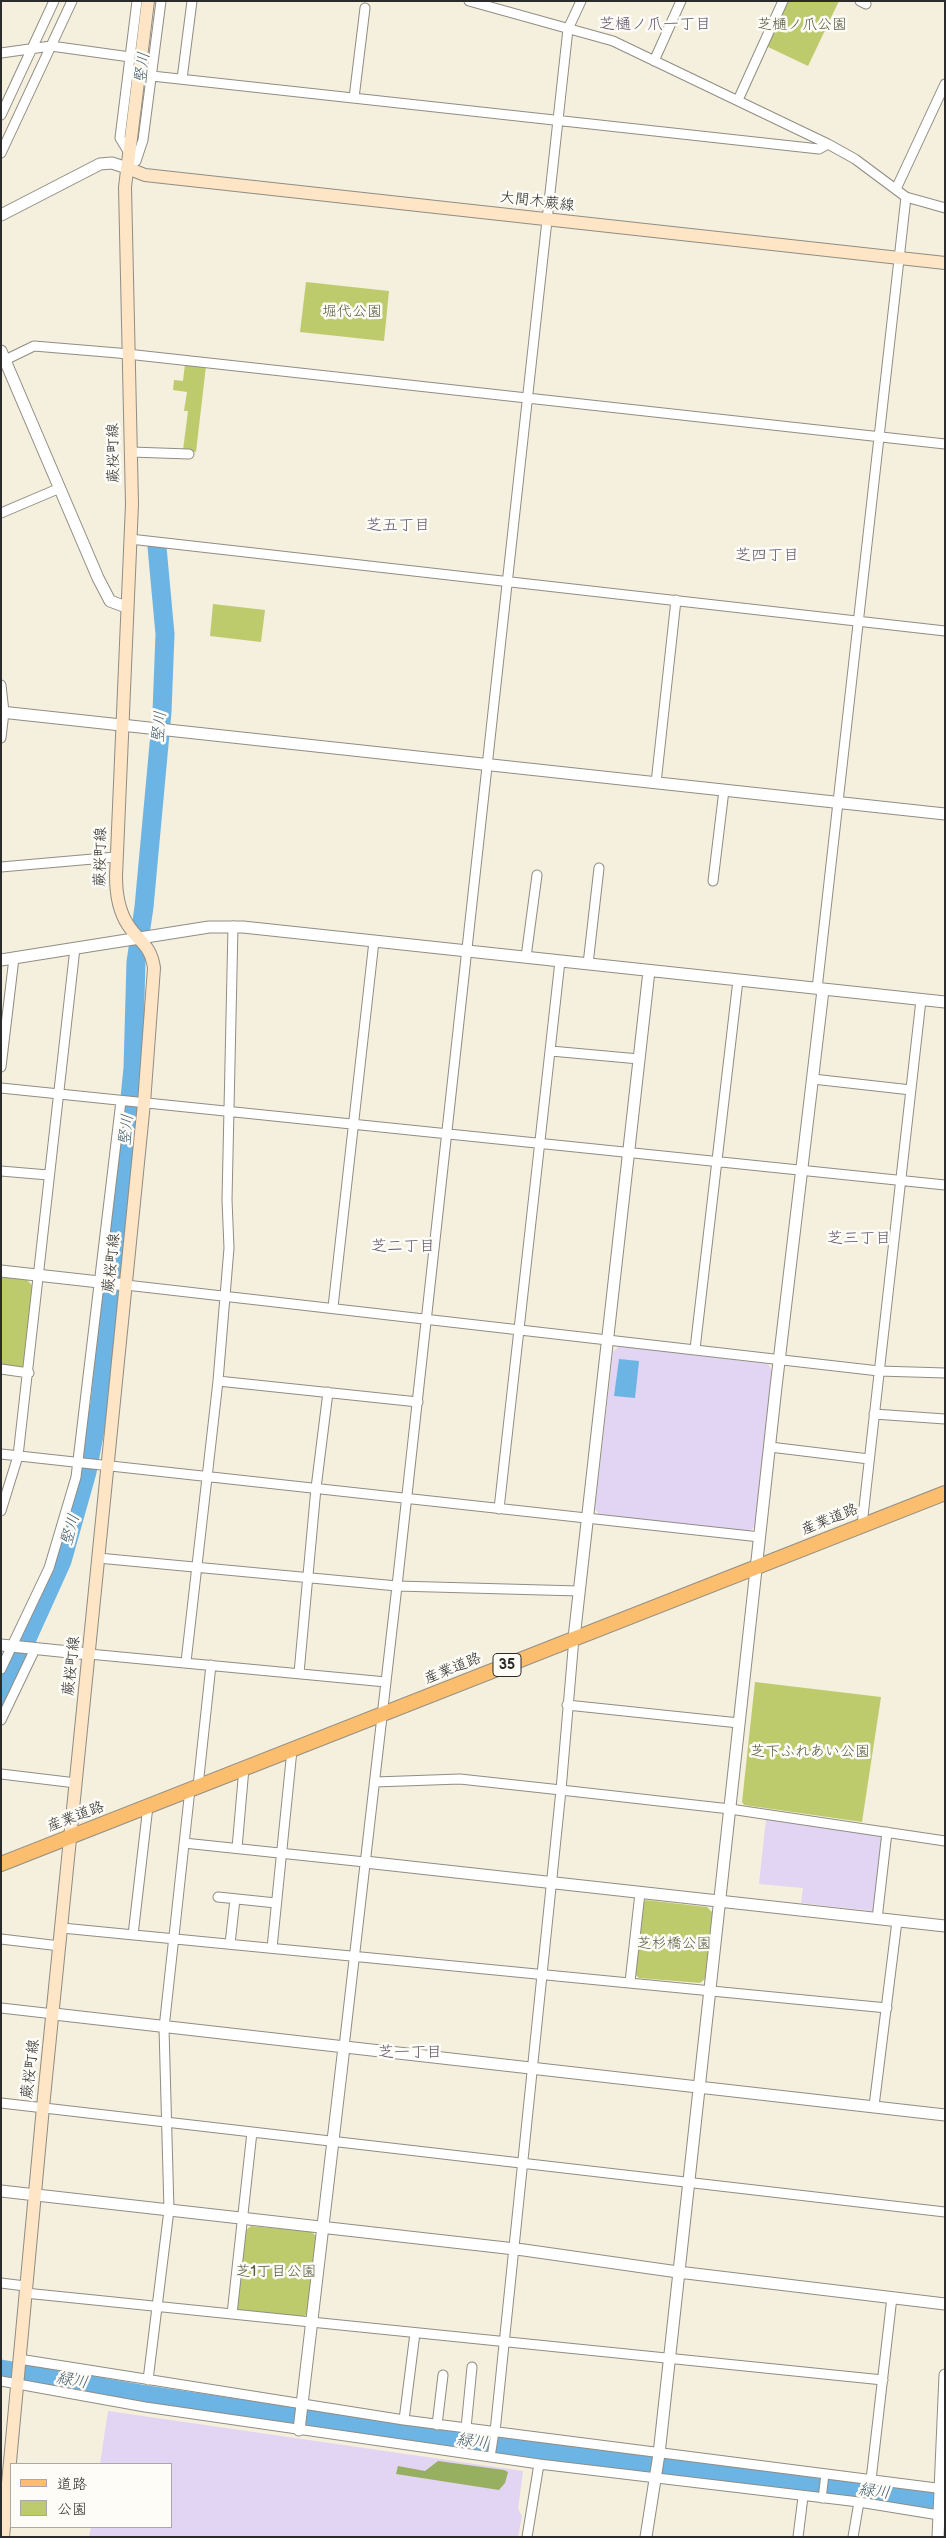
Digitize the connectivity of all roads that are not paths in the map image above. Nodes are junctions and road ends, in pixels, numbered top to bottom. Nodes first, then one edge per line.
1 (54, 1) edge
2 (72, 1) edge
3 (137, 1) edge
4 (148, 1) edge
5 (161, 1) edge
6 (192, 1) edge
7 (581, 1) edge
8 (681, 1) edge
9 (783, 1) edge
10 (475, 2) edge
11 (365, 8) dead end
12 (568, 29) junction
13 (51, 46) junction
14 (32, 48) junction
15 (1, 53) edge
16 (130, 57) junction
17 (654, 60) junction
18 (152, 76) junction
19 (182, 79) junction
20 (945, 84) edge
21 (354, 98) junction
22 (738, 100) junction
23 (1, 115) edge
24 (558, 120) junction
25 (828, 144) junction
26 (1, 153) edge
27 (129, 153) junction
28 (127, 168) junction
29 (896, 189) junction
30 (906, 197) junction
31 (945, 208) edge
32 (1, 215) edge
33 (547, 219) junction
34 (899, 258) junction
35 (945, 263) edge
36 (128, 354) junction
37 (2, 357) edge
38 (528, 398) junction
39 (879, 437) junction
40 (945, 444) edge
41 (131, 452) junction
42 (189, 454) dead end
43 (60, 488) junction
44 (1, 513) edge
45 (130, 539) junction
46 (508, 581) junction
47 (676, 600) junction
48 (126, 607) junction
49 (858, 621) junction
50 (945, 630) edge
51 (1, 685) edge
52 (3, 712) edge
53 (122, 724) junction
54 (1, 738) edge
55 (488, 764) junction
56 (656, 783) junction
57 (724, 790) junction
58 (838, 803) junction
59 (945, 814) edge
60 (116, 857) junction
61 (1, 867) edge
62 (599, 868) dead end
63 (537, 875) dead end
64 (713, 880) dead end
65 (233, 926) junction
66 (140, 939) junction
67 (374, 941) junction
68 (75, 948) junction
69 (467, 951) junction
70 (526, 957) junction
71 (14, 958) junction
72 (1, 960) edge
73 (560, 961) junction
74 (588, 964) junction
75 (649, 971) junction
76 (738, 980) junction
77 (820, 989) junction
78 (921, 1000) junction
79 (945, 1002) edge
80 (550, 1050) junction
81 (639, 1060) junction
82 (1, 1066) edge
83 (813, 1079) junction
84 (1, 1088) edge
85 (911, 1090) junction
86 (58, 1094) junction
87 (123, 1101) junction
88 (141, 1102) junction
89 (228, 1111) junction
90 (353, 1124) junction
91 (447, 1134) junction
92 (541, 1144) junction
93 (629, 1153) junction
94 (717, 1162) junction
95 (1, 1171) edge
96 (802, 1171) junction
97 (48, 1174) junction
98 (900, 1181) junction
99 (945, 1185) edge
100 (1, 1271) edge
101 (39, 1276) junction
102 (103, 1283) junction
103 (124, 1285) junction
104 (225, 1295) junction
105 (333, 1307) junction
106 (427, 1318) junction
107 (520, 1329) junction
108 (608, 1339) junction
109 (695, 1349) junction
110 (780, 1359) junction
111 (1, 1370) edge
112 (879, 1371) junction
113 (29, 1373) junction
114 (945, 1373) edge
115 (218, 1381) junction
116 (328, 1392) junction
117 (418, 1402) junction
118 (874, 1414) junction
119 (945, 1419) edge
120 (770, 1447) junction
121 (1, 1454) edge
122 (18, 1456) junction
123 (869, 1459) junction
124 (81, 1463) junction
125 (104, 1465) junction
126 (208, 1475) junction
127 (316, 1488) junction
128 (945, 1493) edge
129 (407, 1499) junction
130 (499, 1509) junction
131 (1, 1511) edge
132 (588, 1519) junction
133 (862, 1525) junction
134 (760, 1537) junction
135 (98, 1558) junction
136 (756, 1567) junction
137 (197, 1568) junction
138 (309, 1578) junction
139 (398, 1586) junction
140 (580, 1591) junction
141 (574, 1638) junction
142 (10, 1646) edge
143 (33, 1649) junction
144 (89, 1654) junction
145 (186, 1662) junction
146 (211, 1664) junction
147 (1, 1669) edge
148 (299, 1673) junction
149 (386, 1682) junction
150 (568, 1705) junction
151 (382, 1715) junction
152 (1, 1720) edge
153 (739, 1723) junction
154 (292, 1750) junction
155 (244, 1768) junction
156 (1, 1774) edge
157 (375, 1782) junction
158 (76, 1783) junction
159 (194, 1788) junction
160 (561, 1790) junction
161 (148, 1806) junction
162 (730, 1809) junction
163 (887, 1832) junction
164 (70, 1838) junction
165 (945, 1841) edge
166 (184, 1843) junction
167 (237, 1848) junction
168 (281, 1853) junction
169 (365, 1862) junction
170 (1, 1864) edge
171 (552, 1883) junction
172 (640, 1893) junction
173 (218, 1898) dead end
174 (235, 1899) junction
175 (719, 1902) junction
176 (276, 1903) junction
177 (877, 1919) junction
178 (897, 1921) junction
179 (945, 1926) edge
180 (62, 1928) junction
181 (133, 1935) junction
182 (173, 1938) junction
183 (1, 1939) edge
184 (230, 1944) junction
185 (60, 1946) junction
186 (272, 1948) junction
187 (354, 1956) junction
188 (540, 1974) junction
189 (630, 1982) junction
190 (710, 1990) junction
191 (1, 2008) edge
192 (887, 2008) junction
193 (54, 2014) junction
194 (164, 2028) junction
195 (344, 2047) junction
196 (531, 2068) junction
197 (699, 2087) junction
198 (1, 2103) edge
199 (874, 2106) junction
200 (43, 2108) junction
201 (945, 2114) edge
202 (167, 2122) junction
203 (252, 2132) junction
204 (333, 2141) junction
205 (522, 2163) junction
206 (688, 2182) junction
207 (1, 2191) edge
208 (34, 2195) junction
209 (169, 2210) junction
210 (945, 2212) edge
211 (242, 2218) junction
212 (323, 2227) junction
213 (513, 2248) junction
214 (678, 2272) junction
215 (1, 2283) edge
216 (25, 2289) junction
217 (892, 2297) junction
218 (945, 2304) edge
219 (158, 2306) junction
220 (232, 2314) junction
221 (312, 2322) junction
222 (415, 2333) junction
223 (504, 2342) junction
224 (669, 2359) junction
225 (18, 2361) junction
226 (472, 2367) dead end
227 (443, 2375) dead end
228 (945, 2375) edge
229 (148, 2380) junction
230 (883, 2380) junction
231 (1, 2381) edge
232 (17, 2381) junction
233 (302, 2405) junction
234 (404, 2420) junction
235 (437, 2424) junction
236 (466, 2428) junction
237 (299, 2430) junction
238 (495, 2432) junction
239 (658, 2454) junction
240 (491, 2457) junction
241 (539, 2464) junction
242 (825, 2474) junction
243 (655, 2478) junction
244 (872, 2480) junction
245 (941, 2489) edge
246 (803, 2497) junction
247 (822, 2499) junction
248 (859, 2502) junction
249 (3, 2507) edge
250 (941, 2514) edge
251 (3, 2537) edge
252 (527, 2537) edge
253 (646, 2537) edge
254 (798, 2537) edge
255 (853, 2537) edge
256 (938, 2537) edge

1 - 14 street
2 - 13 street
3 - 16 street
4 - 27 main road, 蕨桜町線
5 - 18 street
6 - 19 street
7 - 12 street
8 - 17 street
9 - 22 street
10 - 12 street
11 - 21 street
12 - 17 street
12 - 24 street
13 - 14 street
13 - 16 street
13 - 26 street
14 - 15 street
14 - 23 street
16 - 27 street
17 - 22 street
18 - 19 street
18 - 28 street
19 - 21 street
20 - 29 street
21 - 24 street
22 - 25 street
24 - 25 street
24 - 33 street
25 - 29 street
27 - 28 main road, 蕨桜町線
28 - 32 street
28 - 33 main road, 大間木蕨線
28 - 36 main road, 蕨桜町線
29 - 30 street
30 - 31 street
30 - 34 street
33 - 34 main road, 大間木蕨線
33 - 38 street
34 - 35 main road, 大間木蕨線
34 - 39 street
36 - 37 street
36 - 38 street
36 - 41 main road, 蕨桜町線
37 - 43 street
38 - 39 street
38 - 46 street
39 - 40 street
39 - 49 street
41 - 42 street
41 - 45 main road, 蕨桜町線
43 - 44 street
43 - 48 street
45 - 46 street
45 - 48 main road, 蕨桜町線
46 - 47 street
46 - 55 street
47 - 49 street
47 - 56 street
48 - 53 main road, 蕨桜町線
49 - 50 street
49 - 58 street
51 - 52 street
52 - 53 street
52 - 54 street
53 - 55 street
53 - 60 main road, 蕨桜町線
55 - 56 street
55 - 69 street
56 - 57 street
57 - 58 street
57 - 64 street
58 - 59 street
58 - 77 street
60 - 61 street
60 - 66 main road, 蕨桜町線
62 - 74 street
63 - 70 street
65 - 66 street
65 - 67 street
65 - 89 street
66 - 68 street
66 - 88 main road, 蕨桜町線
67 - 69 street
67 - 90 street
68 - 71 street
68 - 86 street
69 - 70 street
69 - 91 street
70 - 73 street
71 - 72 street
71 - 82 street
73 - 74 street
73 - 80 street
74 - 75 street
75 - 76 street
75 - 81 street
76 - 77 street
76 - 94 street
77 - 78 street
77 - 83 street
78 - 79 street
78 - 85 street
80 - 81 street
80 - 92 street
81 - 93 street
83 - 85 street
83 - 96 street
84 - 86 street
85 - 98 street
86 - 87 street
86 - 97 street
87 - 88 street
87 - 102 street
88 - 89 street
88 - 103 main road, 蕨桜町線
89 - 90 street
89 - 104 street
90 - 91 street
90 - 105 street
91 - 92 street
91 - 106 street
92 - 93 street
92 - 107 street
93 - 94 street
93 - 108 street
94 - 96 street
94 - 109 street
95 - 97 street
96 - 98 street
96 - 110 street
97 - 101 street
98 - 99 street
98 - 112 street
100 - 101 street
101 - 102 street
101 - 113 street
102 - 103 street
102 - 124 street
103 - 104 street
103 - 125 main road, 蕨桜町線
104 - 105 street
104 - 115 street
105 - 106 street
106 - 107 street
106 - 117 street
107 - 108 street
107 - 130 street
108 - 109 street
108 - 132 street
109 - 110 street
110 - 112 street
110 - 120 street
111 - 113 street
112 - 114 street
112 - 118 street
113 - 122 street
115 - 116 street
115 - 126 street
116 - 117 street
116 - 127 street
117 - 129 street
118 - 119 street
118 - 123 street
120 - 123 street
120 - 134 street
121 - 122 street
122 - 124 street
122 - 131 street
123 - 133 street
124 - 125 street
124 - 142 street
125 - 126 street
125 - 135 main road, 蕨桜町線
126 - 127 street
126 - 137 street
127 - 129 street
127 - 138 street
128 - 133 main road, 産業道路 / 35
129 - 130 street
129 - 139 street
130 - 132 street
132 - 134 street
132 - 140 street
133 - 136 main road, 産業道路 / 35
134 - 136 street
135 - 137 street
135 - 144 main road, 蕨桜町線
136 - 141 main road, 産業道路 / 35
136 - 153 street
137 - 138 street
137 - 145 street
138 - 139 street
138 - 148 street
139 - 140 street
139 - 149 street
140 - 141 street
141 - 150 street
141 - 151 main road, 産業道路 / 35
142 - 143 street
142 - 147 street
143 - 144 street
143 - 152 street
144 - 145 street
144 - 158 main road, 蕨桜町線
145 - 146 street
146 - 148 street
146 - 159 street
148 - 149 street
149 - 151 street
150 - 153 street
150 - 160 street
151 - 154 main road, 産業道路 / 35
151 - 157 street
153 - 162 street
154 - 155 main road, 産業道路 / 35
154 - 168 street
155 - 159 main road, 産業道路 / 35
155 - 167 street
156 - 158 street
157 - 160 street
157 - 169 street
158 - 164 main road, 蕨桜町線
159 - 161 main road, 産業道路 / 35
159 - 166 street
160 - 162 street
160 - 171 street
161 - 164 main road, 産業道路 / 35
161 - 181 street
162 - 163 street
162 - 175 street
163 - 165 street
163 - 177 street
164 - 170 main road, 産業道路 / 35
164 - 180 main road, 蕨桜町線
166 - 167 street
166 - 182 street
167 - 168 street
168 - 169 street
168 - 176 street
169 - 171 street
169 - 187 street
171 - 172 street
171 - 188 street
172 - 175 street
172 - 189 street
173 - 174 street
174 - 176 street
174 - 184 street
175 - 177 street
175 - 190 street
176 - 186 street
177 - 178 street
178 - 179 street
178 - 192 street
180 - 181 street
180 - 185 main road, 蕨桜町線
181 - 182 street
182 - 184 street
182 - 194 street
183 - 185 street
184 - 186 street
185 - 193 main road, 蕨桜町線
186 - 187 street
187 - 188 street
187 - 195 street
188 - 189 street
188 - 196 street
189 - 190 street
190 - 192 street
190 - 197 street
191 - 193 street
192 - 199 street
193 - 194 street
193 - 200 main road, 蕨桜町線
194 - 195 street
194 - 202 street
195 - 196 street
195 - 204 street
196 - 197 street
196 - 205 street
197 - 199 street
197 - 206 street
198 - 200 street
199 - 201 street
200 - 202 street
200 - 208 main road, 蕨桜町線
202 - 203 street
202 - 209 street
203 - 204 street
203 - 211 street
204 - 205 street
204 - 212 street
205 - 206 street
205 - 213 street
206 - 210 street
206 - 214 street
207 - 208 street
208 - 209 street
208 - 216 main road, 蕨桜町線
209 - 211 street
209 - 219 street
211 - 212 street
211 - 220 street
212 - 213 street
212 - 221 street
213 - 214 street
213 - 223 street
214 - 217 street
214 - 224 street
215 - 216 street
216 - 219 street
216 - 225 main road, 蕨桜町線
217 - 218 street
217 - 230 street
219 - 220 street
219 - 229 street
220 - 221 street
221 - 222 street
221 - 233 street
222 - 223 street
222 - 234 street
223 - 224 street
223 - 238 street
224 - 230 street
224 - 239 street
225 - 229 street
225 - 232 main road, 蕨桜町線
226 - 236 street
227 - 235 street
228 - 245 street
229 - 233 street
230 - 244 street
231 - 232 street
232 - 237 street
232 - 249 main road, 蕨桜町線
233 - 234 street
233 - 237 street
234 - 235 street
235 - 236 street
236 - 238 street
237 - 240 street
238 - 239 street
238 - 240 street
239 - 242 street
239 - 243 street
240 - 241 street
241 - 243 street
241 - 252 street
242 - 244 street
242 - 247 street
243 - 246 street
243 - 253 street
244 - 245 street
245 - 250 street
246 - 247 street
246 - 254 street
247 - 248 street
248 - 250 street
248 - 255 street
249 - 251 main road, 蕨桜町線
250 - 256 street

